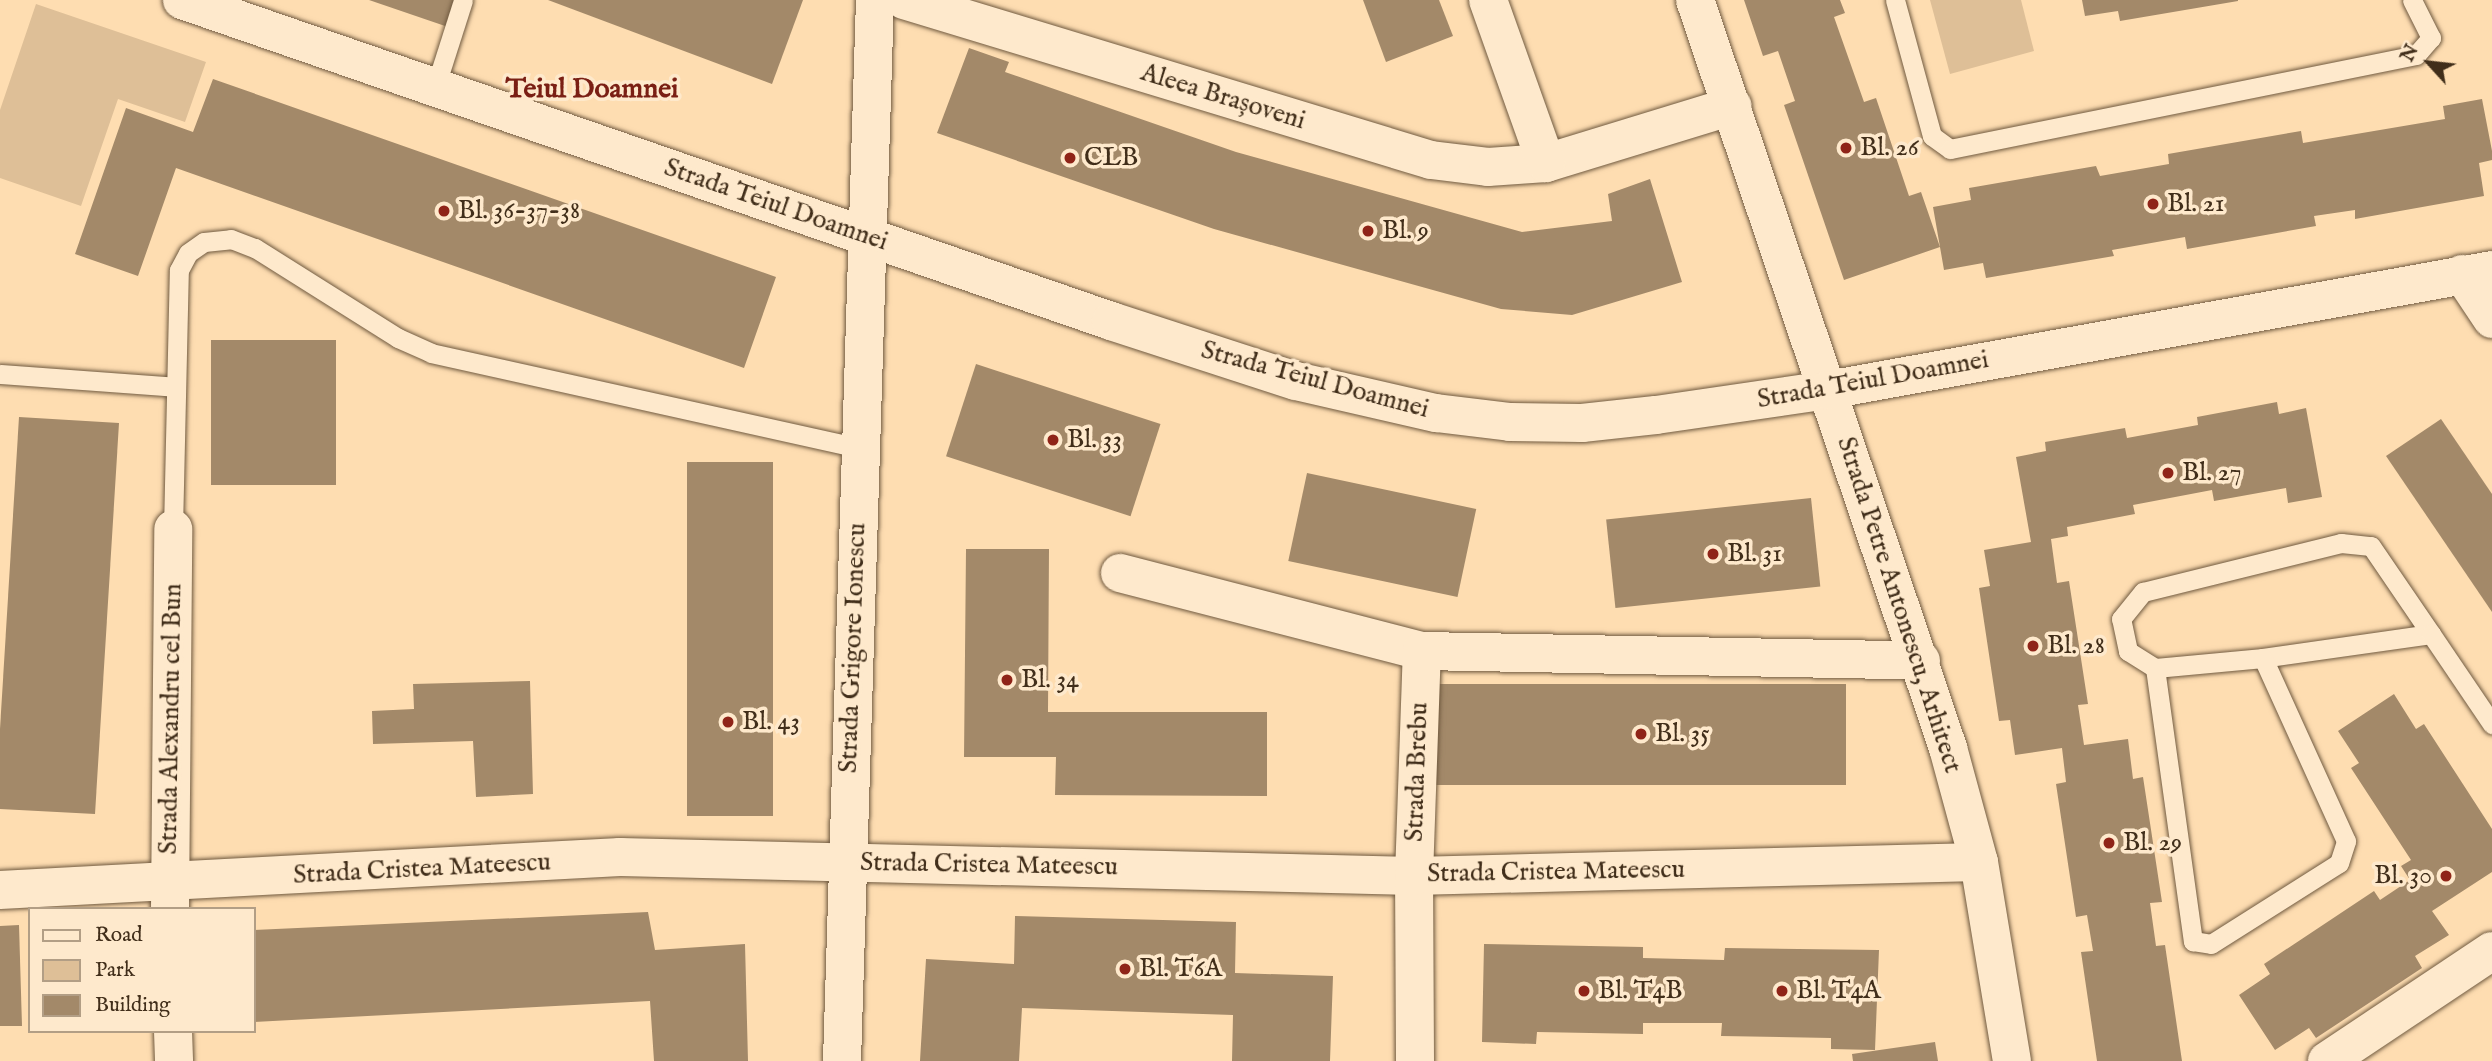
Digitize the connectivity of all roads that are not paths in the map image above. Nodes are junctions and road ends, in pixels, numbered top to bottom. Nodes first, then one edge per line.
1 (182, 0) edge
2 (463, 0) edge
3 (875, 0) edge
4 (904, 0) edge
5 (1488, 0) edge
6 (1695, 0) edge
7 (1895, 0) edge
8 (2412, 0) edge
9 (435, 88) junction
10 (1732, 106) junction
11 (1546, 163) junction
12 (864, 236) junction
13 (2477, 272) edge
14 (2492, 319) edge
15 (0, 374) edge
16 (176, 387) junction
17 (1828, 390) junction
18 (859, 448) junction
19 (173, 529) joint
20 (1120, 573) dead end
21 (2431, 634) junction
22 (1422, 651) junction
23 (2263, 658) junction
24 (1921, 661) junction
25 (2155, 668) junction
26 (2492, 724) edge
27 (845, 862) junction
28 (1979, 862) junction
29 (1414, 876) junction
30 (0, 890) edge
31 (170, 896) edge
32 (2492, 951) edge
33 (173, 1033) edge
34 (174, 1061) edge
35 (842, 1061) edge
36 (1415, 1061) edge
37 (2012, 1061) edge
38 (2327, 1061) edge

1 - 9 street, Strada Teiul Doamnei
2 - 9 lane
3 - 12 street, Strada Grigore Ionescu
4 - 11 street, Aleea Brașoveni
5 - 11 street
6 - 10 street, Strada Petre Antonescu, Arhitect
7 - 8 lane
9 - 12 street, Strada Teiul Doamnei
10 - 11 street, Aleea Brașoveni
10 - 17 street, Strada Petre Antonescu, Arhitect
12 - 17 street, Strada Teiul Doamnei
12 - 18 street, Strada Grigore Ionescu
13 - 14 street
13 - 17 street, Strada Teiul Doamnei
15 - 16 lane
16 - 18 lane
16 - 19 lane
17 - 24 street, Strada Petre Antonescu, Arhitect
18 - 27 street, Strada Grigore Ionescu
19 - 31 street, Strada Alexandru cel Bun
20 - 22 street
21 - 23 lane
21 - 25 lane
21 - 26 lane
22 - 24 street
22 - 29 street, Strada Brebu
23 - 25 lane
23 - 25 lane
24 - 28 street, Strada Petre Antonescu, Arhitect
27 - 29 street, Strada Cristea Mateescu
27 - 31 street, Strada Cristea Mateescu
27 - 35 street, Strada Grigore Ionescu
28 - 29 street, Strada Cristea Mateescu
28 - 37 street, Strada Petre Antonescu, Arhitect
29 - 36 street, Strada Brebu
30 - 31 street, Strada Cristea Mateescu
32 - 38 street
33 - 34 street

